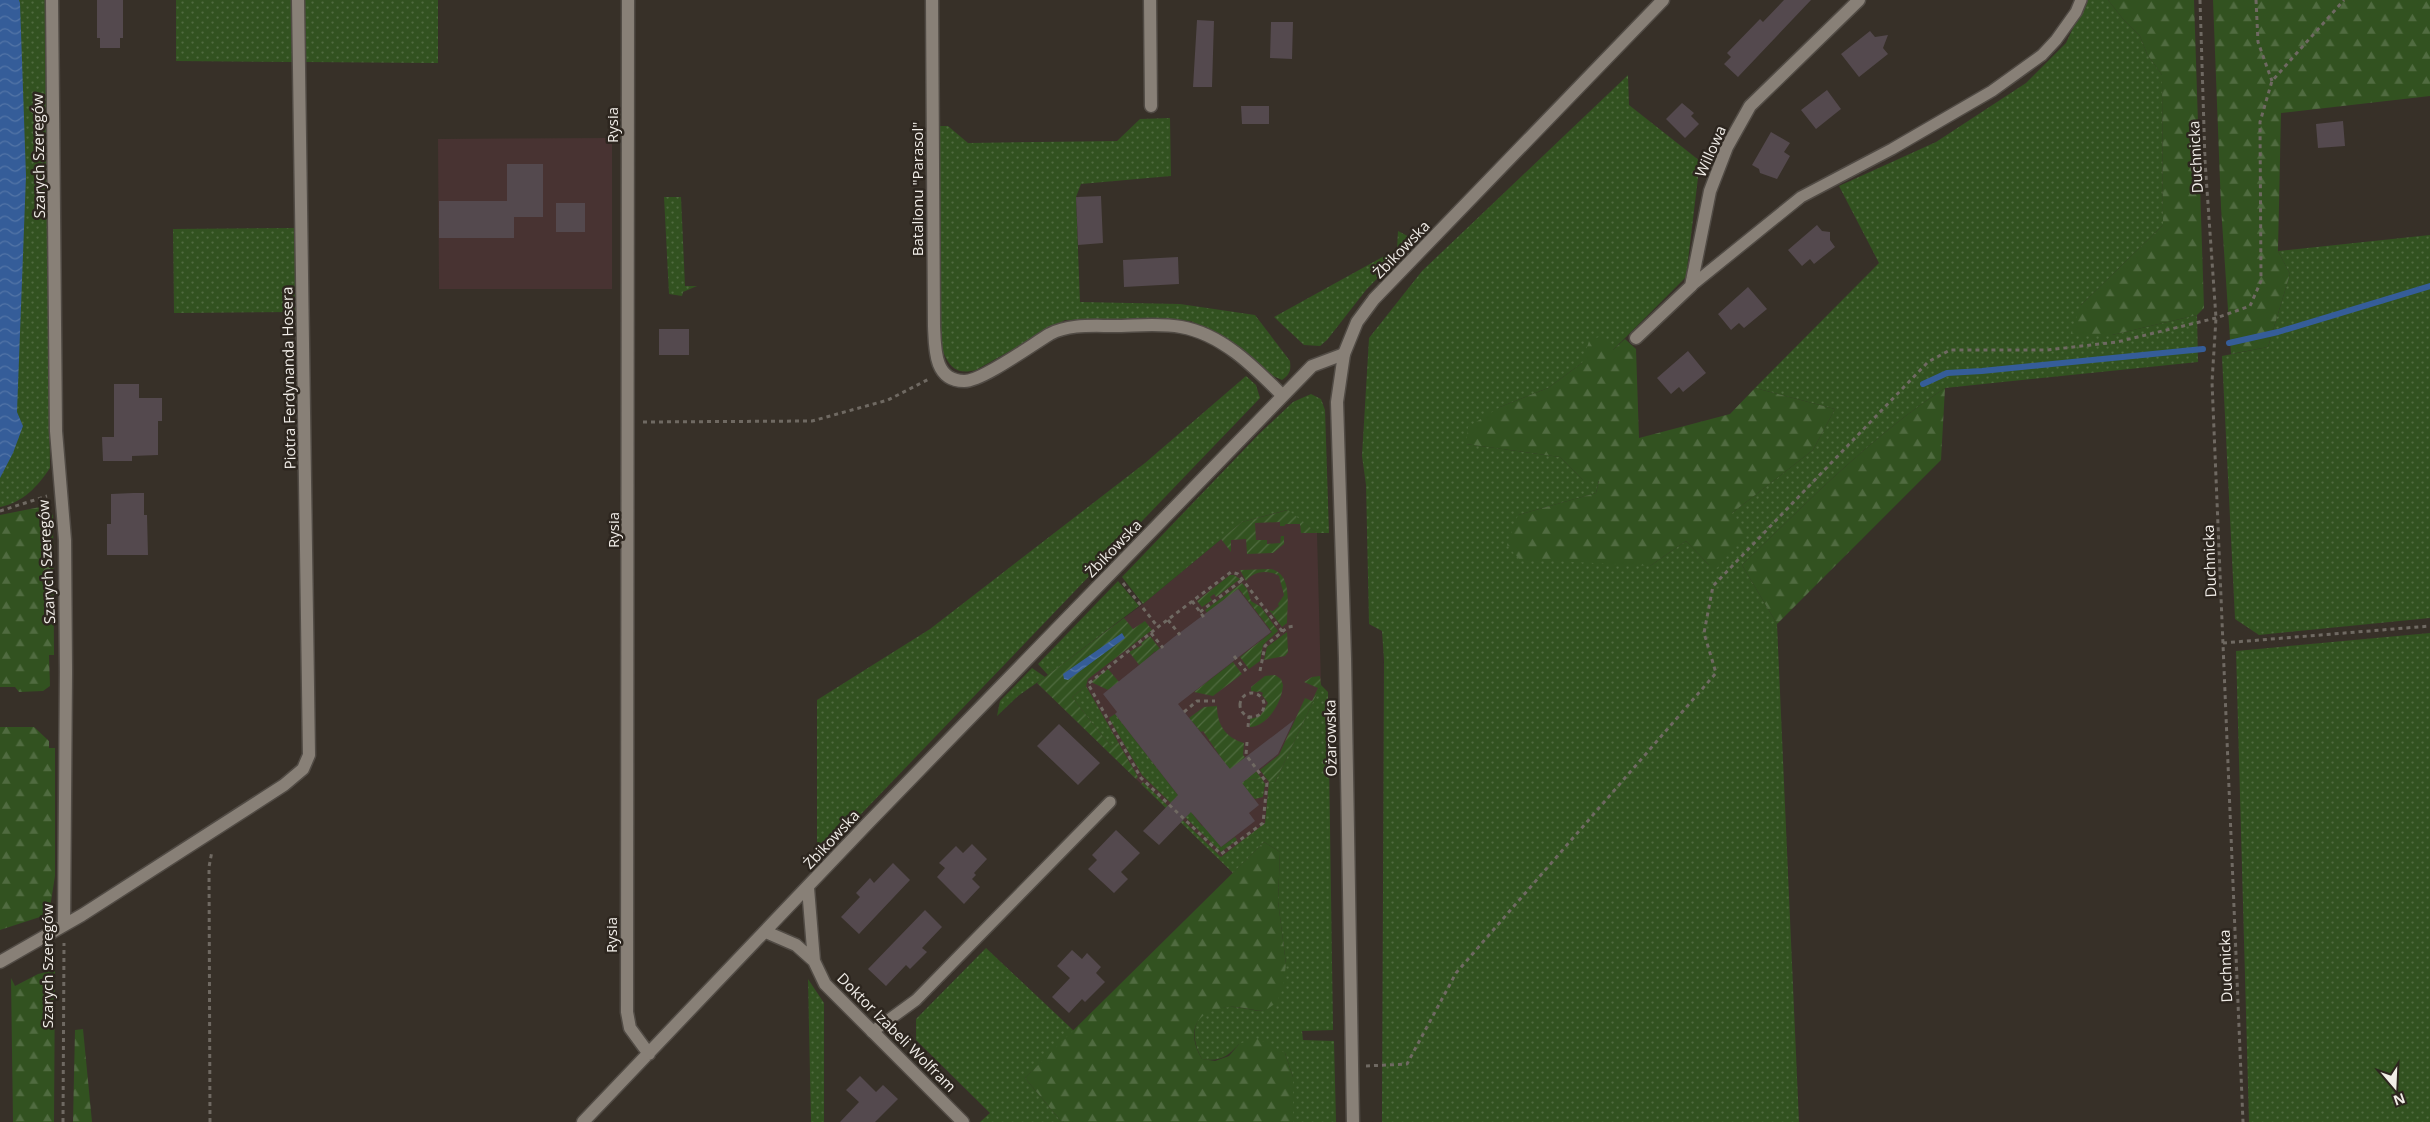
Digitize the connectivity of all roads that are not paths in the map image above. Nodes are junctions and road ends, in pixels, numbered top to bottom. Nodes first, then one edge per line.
1 (52, 0) edge
2 (298, 0) edge
3 (628, 0) edge
4 (932, 0) edge
5 (1150, 0) edge
6 (1664, 0) edge
7 (1859, 0) edge
8 (2081, 0) edge
9 (1151, 106) dead end
10 (1691, 286) junction
11 (1636, 338) dead end
12 (1344, 354) junction
13 (1283, 396) junction
14 (1110, 802) dead end
15 (808, 888) junction
16 (64, 925) junction
17 (766, 932) junction
18 (814, 961) junction
19 (0, 962) edge
20 (872, 1032) junction
21 (649, 1054) junction
22 (583, 1122) edge
23 (963, 1122) edge
24 (1353, 1122) edge

1 - 16 street, Szarych Szeregów
2 - 16 street, Piotra Ferdynanda Hosera
3 - 21 street, Rysia
4 - 13 street, Batalionu "Parasol"
5 - 9 street
6 - 12 street, Żbikowska
7 - 10 street, Willowa
8 - 10 lane
10 - 11 street
12 - 13 street, Żbikowska
12 - 24 street, Ożarowska
13 - 15 street, Żbikowska
14 - 20 lane
15 - 17 street, Żbikowska
15 - 18 street, Doktor Izabeli Wolfram
16 - 19 street
17 - 18 street, Doktor Izabeli Wolfram
17 - 21 street, Żbikowska
18 - 20 street, Doktor Izabeli Wolfram
20 - 23 street, Doktor Izabeli Wolfram
21 - 22 street, Żbikowska

